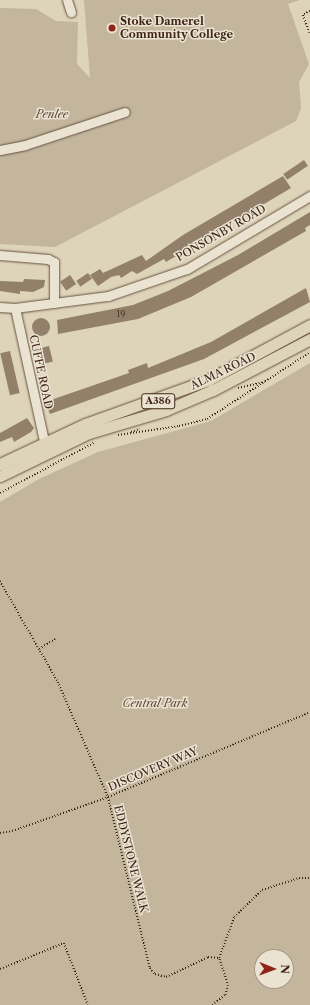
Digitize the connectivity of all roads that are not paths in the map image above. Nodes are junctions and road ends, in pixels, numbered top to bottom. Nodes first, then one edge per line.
1 (67, 0) edge
2 (71, 12) dead end
3 (125, 112) dead end
4 (0, 150) edge
5 (310, 196) edge
6 (0, 255) edge
7 (54, 303) junction
8 (0, 307) edge
9 (15, 308) junction
10 (310, 325) edge
11 (310, 339) edge
12 (44, 441) junction
13 (0, 464) edge
14 (0, 476) edge

1 - 2 street
3 - 4 street
5 - 7 street, PONSONBY ROAD
6 - 7 street
7 - 9 street, PONSONBY ROAD
8 - 9 street, PONSONBY ROAD
9 - 12 street, CUFFE ROAD
10 - 12 main road, ALMA ROAD / A386
11 - 14 main road, ALMA ROAD / A386
12 - 13 main road, ALMA ROAD / A386

